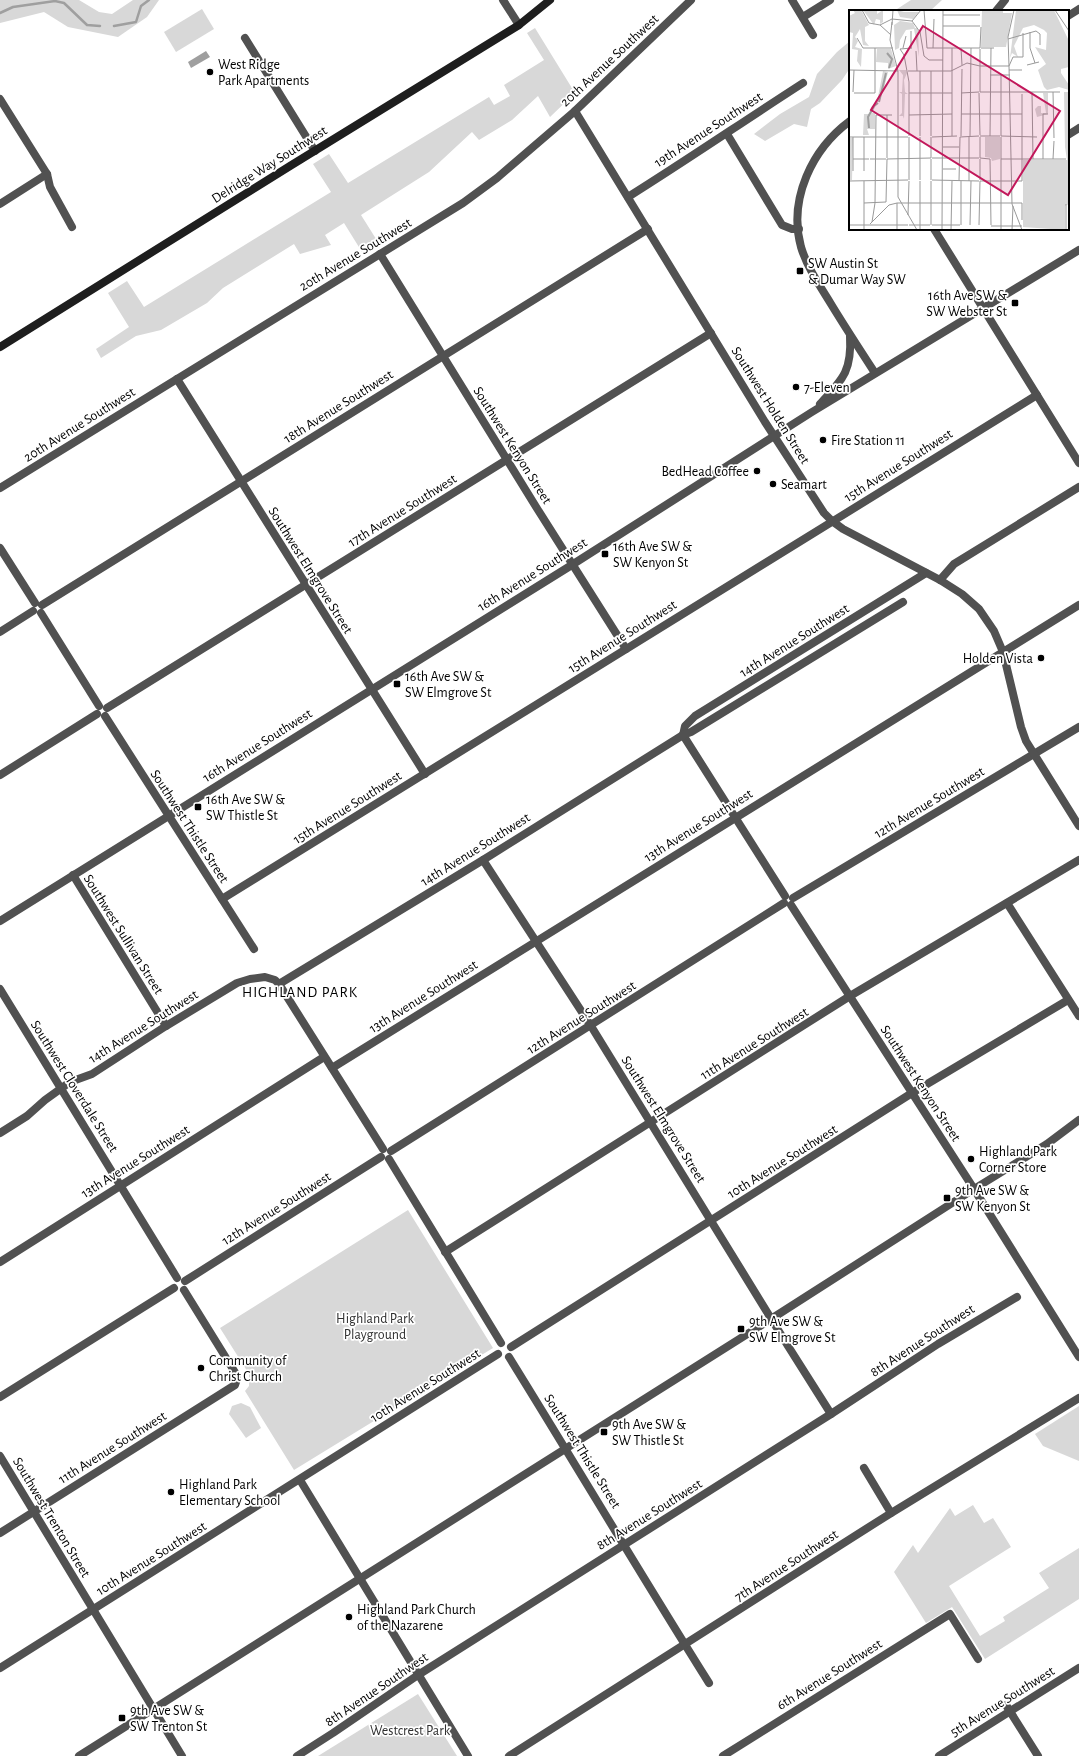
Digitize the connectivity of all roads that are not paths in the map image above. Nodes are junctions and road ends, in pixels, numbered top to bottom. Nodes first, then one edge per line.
1 (503, 0) edge
2 (550, 0) edge
3 (691, 0) edge
4 (792, 0) edge
5 (830, 0) edge
6 (1006, 0) edge
7 (1079, 9) edge
8 (997, 10) edge
9 (1069, 15) edge
10 (802, 17) junction
11 (519, 26) junction
12 (813, 35) dead end
13 (245, 38) dead end
14 (802, 83) dead end
15 (0, 99) edge
16 (575, 111) junction
17 (849, 122) edge
18 (1079, 128) edge
19 (727, 134) junction
20 (1069, 134) edge
21 (315, 150) junction
22 (47, 174) junction
23 (628, 197) junction
24 (0, 204) edge
25 (72, 227) dead end
26 (648, 229) junction
27 (799, 229) junction
28 (935, 230) edge
29 (1079, 250) edge
30 (380, 254) junction
31 (983, 309) junction
32 (711, 333) junction
33 (850, 335) junction
34 (0, 347) edge
35 (443, 356) junction
36 (875, 373) junction
37 (177, 379) junction
38 (1037, 395) junction
39 (812, 412) junction
40 (774, 436) junction
41 (508, 460) junction
42 (1079, 463) edge
43 (241, 482) junction
44 (1079, 487) edge
45 (0, 488) edge
46 (832, 521) junction
47 (0, 548) edge
48 (572, 565) junction
49 (926, 573) junction
50 (940, 580) junction
51 (306, 585) junction
52 (904, 602) dead end
53 (1079, 605) edge
54 (38, 608) junction
55 (0, 632) edge
56 (626, 649) junction
57 (1003, 652) junction
58 (371, 690) junction
59 (102, 711) junction
60 (1079, 727) edge
61 (683, 735) junction
62 (1033, 754) junction
63 (425, 774) junction
64 (0, 775) edge
65 (169, 816) junction
66 (736, 817) junction
67 (1079, 826) edge
68 (483, 860) junction
69 (1079, 860) edge
70 (73, 875) junction
71 (222, 899) junction
72 (788, 901) junction
73 (1007, 903) junction
74 (0, 921) edge
75 (536, 941) junction
76 (254, 949) dead end
77 (279, 984) junction
78 (0, 989) edge
79 (850, 996) junction
80 (1068, 1000) junction
81 (1079, 1016) edge
82 (166, 1026) junction
83 (591, 1026) junction
84 (324, 1057) junction
85 (332, 1068) junction
86 (61, 1088) junction
87 (912, 1093) junction
88 (1079, 1120) edge
89 (651, 1123) junction
90 (0, 1133) edge
91 (384, 1155) junction
92 (120, 1185) junction
93 (974, 1189) junction
94 (712, 1221) junction
95 (445, 1252) junction
96 (0, 1262) edge
97 (177, 1278) junction
98 (185, 1281) junction
99 (174, 1288) junction
100 (184, 1290) junction
101 (1017, 1297) dead end
102 (771, 1319) junction
103 (501, 1343) junction
104 (512, 1346) junction
105 (498, 1354) junction
106 (509, 1357) junction
107 (1079, 1357) edge
108 (0, 1397) edge
109 (1079, 1398) edge
110 (832, 1414) junction
111 (566, 1449) junction
112 (0, 1456) edge
113 (864, 1468) dead end
114 (300, 1480) junction
115 (34, 1511) junction
116 (891, 1513) junction
117 (0, 1533) edge
118 (625, 1545) junction
119 (360, 1579) junction
120 (93, 1609) junction
121 (685, 1645) junction
122 (978, 1659) dead end
123 (0, 1668) edge
124 (1079, 1668) edge
125 (418, 1675) junction
126 (709, 1683) dead end
127 (1008, 1708) junction
128 (154, 1709) junction
129 (79, 1756) edge
130 (182, 1756) edge
131 (296, 1756) edge
132 (468, 1756) edge
133 (510, 1756) edge
134 (723, 1756) edge
135 (939, 1756) edge
136 (1038, 1756) edge

1 - 11 street
2 - 11 main road, Delridge Way Southwest
3 - 16 street, 20th Avenue Southwest
4 - 10 street
5 - 10 street
6 - 8 street
7 - 9 street
10 - 12 street
11 - 21 main road, Delridge Way Southwest
13 - 21 street
14 - 19 street, 19th Avenue Southwest
15 - 22 street
16 - 23 street, Southwest Holden Street
16 - 30 street, 20th Avenue Southwest
17 - 27 street
18 - 20 street
19 - 23 street, 19th Avenue Southwest
19 - 27 street
21 - 34 main road, Delridge Way Southwest
22 - 24 street
22 - 25 street
23 - 26 street, Southwest Holden Street
26 - 32 street, Southwest Holden Street
26 - 35 street, 18th Avenue Southwest
27 - 33 street
28 - 31 street
29 - 31 street, 16th Avenue Southwest
30 - 35 street, Southwest Kenyon Street
30 - 37 street, 20th Avenue Southwest
31 - 36 street, 16th Avenue Southwest
31 - 38 street
32 - 40 street, Southwest Holden Street
32 - 41 street, 17th Avenue Southwest
33 - 36 street
33 - 39 street
35 - 41 street, Southwest Kenyon Street
35 - 43 street, 18th Avenue Southwest
36 - 39 street, 16th Avenue Southwest
37 - 43 street, Southwest Elmgrove Street
37 - 45 street, 20th Avenue Southwest
38 - 42 street
38 - 46 street, 15th Avenue Southwest
39 - 40 street, 16th Avenue Southwest
40 - 46 street, Southwest Holden Street
40 - 48 street, 16th Avenue Southwest
41 - 48 street, Southwest Kenyon Street
41 - 51 street, 17th Avenue Southwest
43 - 51 street, Southwest Elmgrove Street
43 - 54 street, 18th Avenue Southwest
44 - 50 street
46 - 49 street, Southwest Holden Street
46 - 56 street, 15th Avenue Southwest
47 - 54 street, Southwest Thistle Street
48 - 56 street, Southwest Kenyon Street
48 - 58 street, 16th Avenue Southwest
49 - 50 street, Southwest Holden Street
49 - 61 street, 14th Avenue Southwest
50 - 57 street, Southwest Holden Street
51 - 58 street, Southwest Elmgrove Street
51 - 59 street, 17th Avenue Southwest
52 - 61 street, 14th Avenue Southwest
53 - 57 street, 13th Avenue Southwest
54 - 55 street, 18th Avenue Southwest
54 - 59 street, Southwest Thistle Street
56 - 63 street, 15th Avenue Southwest
57 - 62 street, Southwest Holden Street
57 - 66 street, 13th Avenue Southwest
58 - 63 street, Southwest Elmgrove Street
58 - 65 street, 16th Avenue Southwest
59 - 64 street, 17th Avenue Southwest
59 - 65 street, Southwest Thistle Street
60 - 62 street, 12th Avenue Southwest
61 - 66 street, Southwest Kenyon Street
61 - 68 street, 14th Avenue Southwest
62 - 67 street, Southwest Holden Street
62 - 72 street, 12th Avenue Southwest
63 - 71 street, 15th Avenue Southwest
65 - 70 street, 16th Avenue Southwest
65 - 71 street, Southwest Thistle Street
66 - 72 street, Southwest Kenyon Street
66 - 75 street, 13th Avenue Southwest
68 - 75 street, Southwest Elmgrove Street
68 - 77 street, 14th Avenue Southwest
69 - 73 street, 11th Avenue Southwest
70 - 74 street, 16th Avenue Southwest
70 - 82 street, Southwest Sullivan Street
71 - 76 street, Southwest Thistle Street
72 - 79 street, Southwest Kenyon Street
72 - 83 street, 12th Avenue Southwest
73 - 79 street, 11th Avenue Southwest
73 - 80 street
75 - 83 street, Southwest Elmgrove Street
75 - 85 street, 13th Avenue Southwest
77 - 82 street, 14th Avenue Southwest
77 - 84 street
78 - 86 street, Southwest Cloverdale Street
79 - 87 street, Southwest Kenyon Street
79 - 89 street, 11th Avenue Southwest
80 - 81 street
80 - 87 street, 10th Avenue Southwest
82 - 86 street, 14th Avenue Southwest
83 - 89 street, Southwest Elmgrove Street
83 - 91 street, 12th Avenue Southwest
84 - 85 street
84 - 92 street, 13th Avenue Southwest
85 - 91 street
86 - 90 street, 14th Avenue Southwest
86 - 92 street, Southwest Cloverdale Street
87 - 93 street, Southwest Kenyon Street
87 - 94 street, 10th Avenue Southwest
88 - 93 street
89 - 94 street, Southwest Elmgrove Street
89 - 95 street, 11th Avenue Southwest
91 - 95 street
91 - 98 street, 12th Avenue Southwest
92 - 96 street, 13th Avenue Southwest
92 - 97 street, Southwest Cloverdale Street
93 - 102 street
93 - 107 street, Southwest Kenyon Street
94 - 102 street, Southwest Elmgrove Street
94 - 104 street, 10th Avenue Southwest
95 - 103 street
97 - 98 street
97 - 99 street
98 - 100 street
99 - 100 street
99 - 108 street
100 - 115 street, 11th Avenue Southwest
101 - 110 street, 8th Avenue Southwest
102 - 110 street, Southwest Elmgrove Street
102 - 111 street
103 - 104 street
103 - 105 street
104 - 106 street
105 - 106 street
105 - 114 street, 10th Avenue Southwest
106 - 111 street, Southwest Thistle Street
109 - 116 street, 7th Avenue Southwest
110 - 118 street, 8th Avenue Southwest
111 - 118 street, Southwest Thistle Street
111 - 119 street
112 - 115 street, Southwest Trenton Street
113 - 116 street
114 - 119 street
114 - 120 street, 10th Avenue Southwest
115 - 117 street, 11th Avenue Southwest
115 - 120 street, Southwest Trenton Street
116 - 121 street, 7th Avenue Southwest
118 - 121 street, Southwest Thistle Street
118 - 125 street, 8th Avenue Southwest
119 - 125 street
119 - 128 street
120 - 123 street, 10th Avenue Southwest
120 - 128 street, Southwest Trenton Street
121 - 126 street, Southwest Thistle Street
121 - 133 street, 7th Avenue Southwest
122 - 134 street, 6th Avenue Southwest
124 - 127 street, 5th Avenue Southwest
125 - 131 street, 8th Avenue Southwest
125 - 132 street
127 - 135 street, 5th Avenue Southwest
127 - 136 street
128 - 129 street
128 - 130 street, Southwest Trenton Street

